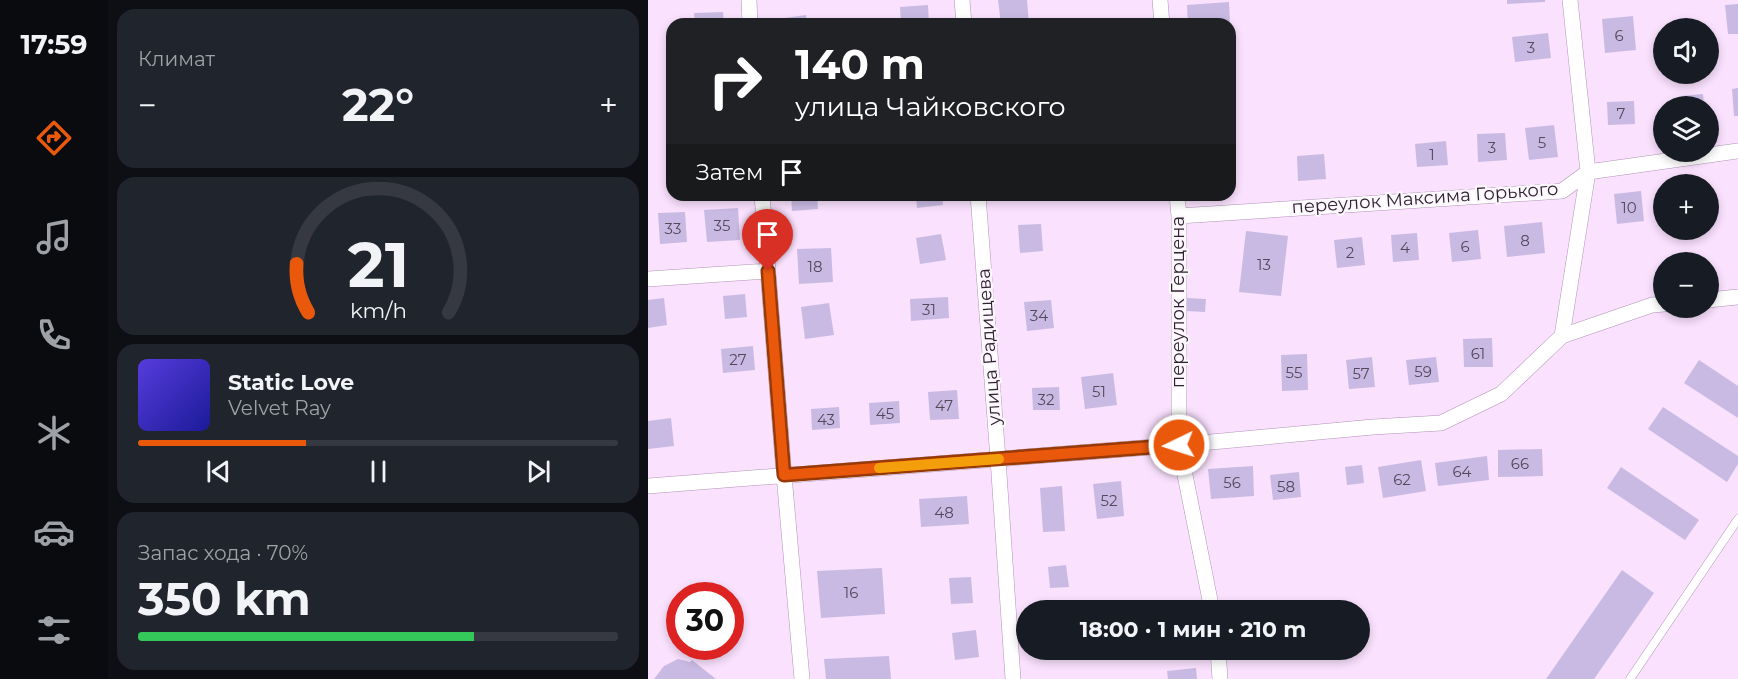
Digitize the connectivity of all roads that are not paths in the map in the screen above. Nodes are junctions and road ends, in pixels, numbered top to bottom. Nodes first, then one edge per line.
1 (748, 0) edge
2 (962, 0) edge
3 (1160, 0) edge
4 (1570, 0) edge
5 (750, 18) edge
6 (964, 18) edge
7 (1162, 18) edge
8 (1738, 151) edge
9 (1588, 172) junction
10 (762, 201) edge
11 (978, 201) edge
12 (1178, 201) edge
13 (1179, 216) junction
14 (768, 271) junction
15 (648, 279) edge
16 (1738, 297) edge
17 (1719, 299) edge
18 (1653, 305) edge
19 (1562, 336) junction
20 (1179, 445) junction
21 (998, 459) junction
22 (784, 475) junction
23 (648, 486) edge
24 (1738, 519) edge
25 (1210, 600) edge
26 (1219, 660) edge
27 (802, 679) edge
28 (1013, 679) edge
29 (1220, 679) edge
30 (1630, 679) edge

1 - 5 street
2 - 6 street
3 - 7 street
4 - 9 street
8 - 9 street, переулок Максима Горького
9 - 13 street, переулок Максима Горького
9 - 19 street
10 - 14 street
11 - 21 street, улица Радищева
12 - 13 street, переулок Герцена
13 - 20 street, переулок Герцена
14 - 15 street
14 - 22 street
16 - 17 street
18 - 19 street
19 - 20 street
20 - 21 street
20 - 25 street, переулок Герцена
21 - 22 street
21 - 28 street, улица Радищева
22 - 23 street
22 - 27 street
24 - 30 lane
26 - 29 street

